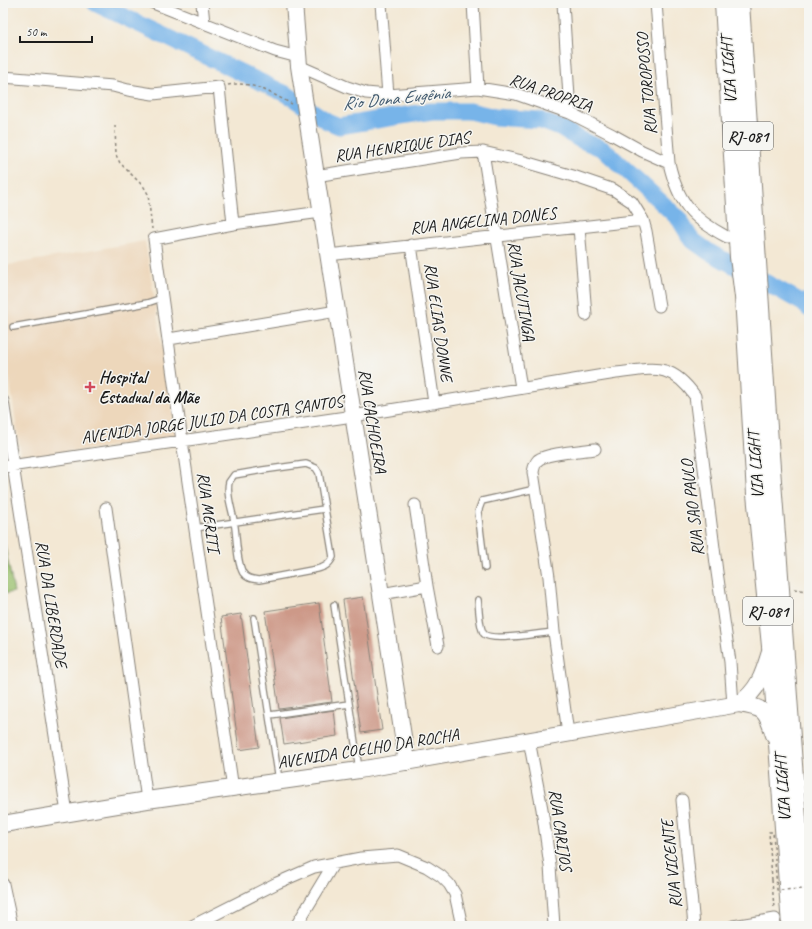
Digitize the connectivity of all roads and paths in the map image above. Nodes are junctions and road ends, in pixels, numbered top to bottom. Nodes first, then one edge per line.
1 (153, 3) edge
2 (202, 3) edge
3 (294, 3) edge
4 (382, 3) edge
5 (473, 3) edge
6 (563, 3) edge
7 (656, 3) edge
8 (724, 3) edge
9 (740, 3) edge
10 (204, 23) junction
11 (298, 62) junction
12 (3, 77) edge
13 (219, 87) junction
14 (478, 88) junction
15 (388, 95) junction
16 (306, 112) junction
17 (570, 113) junction
18 (115, 125) dead end
19 (483, 152) junction
20 (669, 163) junction
21 (315, 176) junction
22 (321, 212) junction
23 (643, 220) junction
24 (233, 224) junction
25 (579, 227) junction
26 (497, 236) junction
27 (726, 237) dead end
28 (154, 239) junction
29 (411, 245) junction
30 (328, 255) junction
31 (163, 298) junction
32 (751, 300) junction
33 (659, 306) dead end
34 (337, 311) junction
35 (586, 315) dead end
36 (13, 327) dead end
37 (169, 339) junction
38 (616, 374) joint
39 (520, 388) junction
40 (3, 401) edge
41 (434, 403) junction
42 (353, 416) junction
43 (4, 419) edge
44 (182, 441) junction
45 (595, 449) dead end
46 (8, 466) edge
47 (535, 489) junction
48 (415, 504) dead end
49 (106, 508) dead end
50 (324, 509) junction
51 (235, 522) junction
52 (195, 528) junction
53 (485, 568) dead end
54 (428, 586) junction
55 (381, 594) junction
56 (478, 600) dead end
57 (334, 605) dead end
58 (254, 618) dead end
59 (554, 632) junction
60 (438, 646) dead end
61 (771, 646) junction
62 (349, 704) junction
63 (736, 705) junction
64 (270, 715) junction
65 (568, 733) junction
66 (529, 740) junction
67 (779, 751) junction
68 (408, 762) junction
69 (359, 770) junction
70 (280, 782) junction
71 (233, 789) junction
72 (147, 800) junction
73 (682, 800) dead end
74 (67, 813) junction
75 (3, 824) edge
76 (334, 863) junction
77 (3, 884) edge
78 (809, 889) edge
79 (783, 923) edge
80 (12, 926) edge
81 (192, 926) edge
82 (296, 926) edge
83 (462, 926) edge
84 (554, 926) edge
85 (694, 926) edge
86 (733, 926) edge
87 (805, 926) edge

1 - 10 street, RUA PROPRIA
2 - 10 street
3 - 11 main road, RUA CACHOEIRA
4 - 15 street
5 - 14 street
6 - 17 street
7 - 20 street, RUA TOROPOSSO
8 - 32 main road, VIA LIGHT / RJ-081
9 - 32 main road, VIA LIGHT / RJ-081
10 - 11 street, RUA PROPRIA
11 - 15 street, RUA PROPRIA
11 - 16 main road, RUA CACHOEIRA
12 - 13 street
13 - 16 path
13 - 24 street
14 - 15 street, RUA PROPRIA
14 - 17 street, RUA PROPRIA
16 - 21 main road, RUA CACHOEIRA
17 - 20 street, RUA PROPRIA
18 - 28 path
19 - 21 street, RUA HENRIQUE DIAS
19 - 23 street, RUA HENRIQUE DIAS
19 - 26 street, RUA JACUTINGA
20 - 27 street, RUA TOROPOSSO
21 - 22 main road, RUA CACHOEIRA
22 - 24 street
22 - 30 main road, RUA CACHOEIRA
23 - 25 street, RUA ANGELINA DONES
23 - 33 street
24 - 28 street
25 - 26 street, RUA ANGELINA DONES
25 - 35 street
26 - 29 street, RUA ANGELINA DONES
26 - 39 street, RUA JACUTINGA
28 - 31 street, RUA MERITI
29 - 30 street, RUA ANGELINA DONES
29 - 41 street, RUA ELIAS DONNE
30 - 34 main road, RUA CACHOEIRA
31 - 36 lane
31 - 37 street, RUA MERITI
32 - 61 main road, VIA LIGHT / RJ-081
32 - 87 main road, VIA LIGHT / RJ-081
34 - 37 street
34 - 42 main road, RUA CACHOEIRA
37 - 44 street, RUA MERITI
38 - 39 street, AVENIDA JORGE JULIO DA COSTA SANTOS
38 - 63 street, RUA SAO PAULO
39 - 41 street, AVENIDA JORGE JULIO DA COSTA SANTOS
40 - 43 street, RUA DA LIBERDADE
41 - 42 street, AVENIDA JORGE JULIO DA COSTA SANTOS
42 - 44 street, AVENIDA JORGE JULIO DA COSTA SANTOS
42 - 55 main road, RUA CACHOEIRA
43 - 46 street, RUA DA LIBERDADE
44 - 46 street, AVENIDA JORGE JULIO DA COSTA SANTOS
44 - 52 street, RUA MERITI
45 - 47 street
46 - 74 street, RUA DA LIBERDADE
47 - 53 lane
47 - 59 street
48 - 54 street
49 - 72 street
50 - 51 lane
50 - 51 lane
50 - 51 lane
51 - 52 lane
52 - 71 street, RUA MERITI
54 - 55 street
54 - 60 street
55 - 68 main road, RUA CACHOEIRA
56 - 59 lane
57 - 62 lane
58 - 64 lane
59 - 65 street
61 - 63 main road
61 - 67 main road, VIA LIGHT / RJ-081
62 - 64 lane
62 - 69 lane
63 - 65 main road, AVENIDA COELHO DA ROCHA
63 - 67 main road, AVENIDA COELHO DA ROCHA
64 - 70 lane
65 - 66 main road, AVENIDA COELHO DA ROCHA
66 - 68 main road, AVENIDA COELHO DA ROCHA
66 - 84 street, RUA CARIJOS
67 - 79 main road, VIA LIGHT / RJ-081
68 - 69 main road, AVENIDA COELHO DA ROCHA
69 - 70 main road, AVENIDA COELHO DA ROCHA
70 - 71 main road, AVENIDA COELHO DA ROCHA
71 - 72 main road, AVENIDA COELHO DA ROCHA
72 - 74 main road, AVENIDA COELHO DA ROCHA
73 - 85 street, RUA VICENTE
74 - 75 main road, AVENIDA COELHO DA ROCHA
76 - 81 street
76 - 82 street
76 - 83 street
77 - 80 street
78 - 79 path, bridge
79 - 86 street

